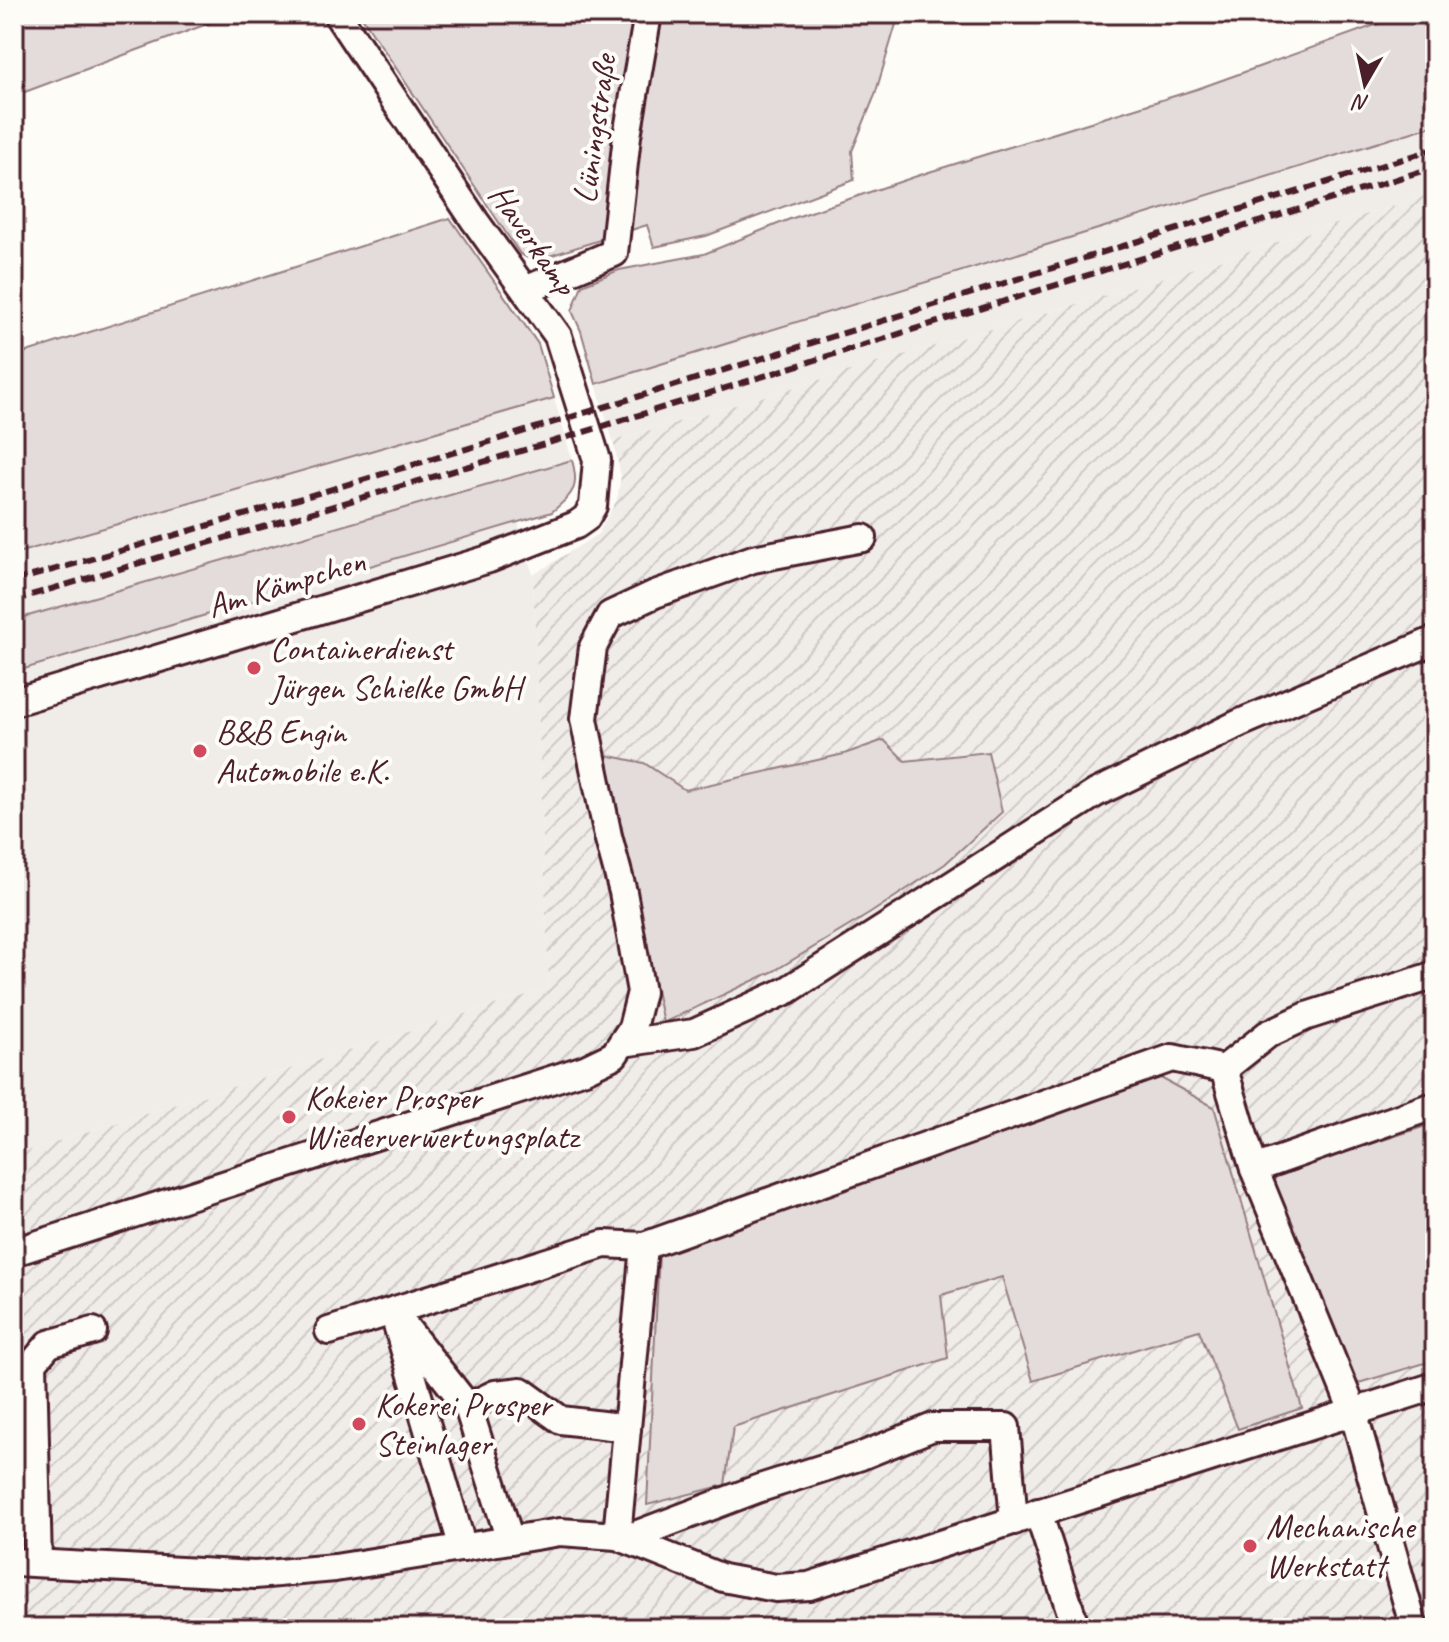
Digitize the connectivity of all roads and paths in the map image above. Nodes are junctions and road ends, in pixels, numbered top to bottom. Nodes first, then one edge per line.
1 (337, 14) edge
2 (648, 14) edge
3 (525, 290) junction
4 (576, 525) joint
5 (863, 538) dead end
6 (1435, 640) edge
7 (14, 702) edge
8 (1435, 975) edge
9 (622, 1043) junction
10 (1224, 1069) junction
11 (1427, 1108) dead end
12 (1254, 1169) junction
13 (644, 1246) junction
14 (14, 1252) edge
15 (393, 1311) junction
16 (93, 1331) dead end
17 (329, 1331) dead end
18 (1435, 1386) edge
19 (468, 1407) junction
20 (1353, 1411) junction
21 (627, 1428) junction
22 (1038, 1512) junction
23 (1014, 1521) junction
24 (621, 1538) junction
25 (510, 1540) junction
26 (463, 1548) junction
27 (26, 1562) edge
28 (1076, 1628) edge
29 (1414, 1628) edge

1 - 3 street, Haverkamp
2 - 3 street, Lüningstraße
3 - 4 street, Haverkamp
4 - 7 street, Am Kämpchen
5 - 9 street
6 - 9 street
8 - 10 street
9 - 14 street
10 - 12 street
10 - 13 street
11 - 12 street
12 - 20 street
13 - 15 street
13 - 21 street
15 - 17 street
15 - 19 street
15 - 26 street
16 - 27 street
18 - 20 street
19 - 21 street
19 - 25 street
20 - 22 street
20 - 29 street
21 - 24 street
22 - 23 street
22 - 28 street
23 - 24 street
23 - 24 street
24 - 25 street
25 - 26 street
26 - 27 street

